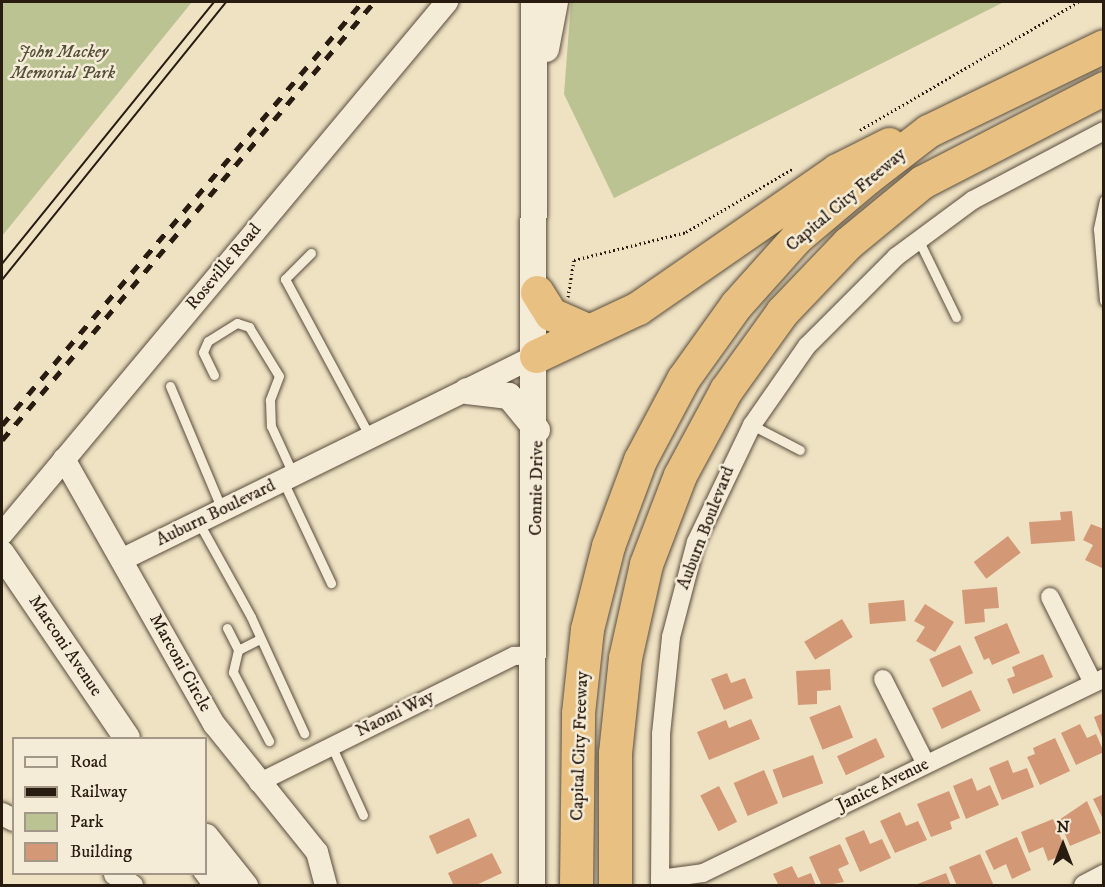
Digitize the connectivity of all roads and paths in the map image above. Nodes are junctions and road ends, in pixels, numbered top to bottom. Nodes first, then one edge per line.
1 (447, 2) edge
2 (534, 2) edge
3 (555, 2) edge
4 (1078, 2) edge
5 (1104, 46) edge
6 (1104, 88) edge
7 (537, 90) junction
8 (928, 131) junction
9 (1104, 131) edge
10 (854, 134) dead end
11 (802, 164) dead end
12 (1104, 200) edge
13 (918, 239) junction
14 (311, 253) dead end
15 (537, 292) junction
16 (1104, 301) edge
17 (956, 317) dead end
18 (576, 325) junction
19 (536, 356) junction
20 (214, 375) dead end
21 (170, 386) dead end
22 (467, 391) junction
23 (752, 425) junction
24 (537, 430) junction
25 (370, 438) junction
26 (800, 450) dead end
27 (64, 459) junction
28 (288, 478) junction
29 (222, 510) junction
30 (198, 522) junction
31 (2, 534) edge
32 (2, 554) edge
33 (123, 559) junction
34 (331, 583) dead end
35 (1050, 597) dead end
36 (227, 628) dead end
37 (260, 639) junction
38 (238, 650) junction
39 (535, 655) junction
40 (883, 679) dead end
41 (1098, 681) edge
42 (304, 732) dead end
43 (126, 737) edge
44 (269, 741) dead end
45 (331, 745) junction
46 (926, 764) junction
47 (258, 783) junction
48 (363, 815) dead end
49 (207, 838) edge
50 (207, 871) edge
51 (118, 875) edge
52 (1104, 876) edge
53 (660, 882) edge
54 (132, 885) edge
55 (218, 885) edge
56 (245, 885) edge
57 (326, 885) edge
58 (531, 885) edge
59 (576, 885) edge
60 (615, 885) edge
61 (1085, 885) edge

1 - 27 street, Roseville Road
2 - 7 main road, Connie Drive
3 - 7 main road, Connie Drive
4 - 10 path
5 - 8 highway, Capital City Freeway
6 - 60 highway, Capital City Freeway
7 - 15 main road, Connie Drive
8 - 18 highway
8 - 59 highway, Capital City Freeway
9 - 13 street, Auburn Boulevard
11 - 18 path
12 - 16 lane
13 - 17 lane
13 - 23 street, Auburn Boulevard
14 - 25 lane
15 - 18 highway
15 - 19 main road, Connie Drive
18 - 19 highway
19 - 22 street, Auburn Boulevard
19 - 24 main road, Connie Drive
20 - 28 lane
21 - 29 lane
22 - 24 main road
22 - 25 street, Auburn Boulevard
23 - 26 lane
23 - 53 street, Auburn Boulevard
24 - 39 main road, Connie Drive
25 - 28 street, Auburn Boulevard
27 - 31 street, Roseville Road
27 - 33 street, Marconi Circle
28 - 29 street, Auburn Boulevard
28 - 34 lane
29 - 30 street, Auburn Boulevard
30 - 33 street, Auburn Boulevard
30 - 37 lane
32 - 43 main road, Marconi Avenue
33 - 47 street, Marconi Circle
35 - 41 street
36 - 38 lane
37 - 38 lane
37 - 42 lane
38 - 44 lane
39 - 45 street, Naomi Way
39 - 58 main road, Connie Drive
40 - 46 street
41 - 46 street, Janice Avenue
45 - 47 street, Naomi Way
45 - 48 lane
46 - 53 street, Janice Avenue
47 - 57 street, Marconi Circle
49 - 56 main road
50 - 55 main road
51 - 54 street
52 - 61 street

